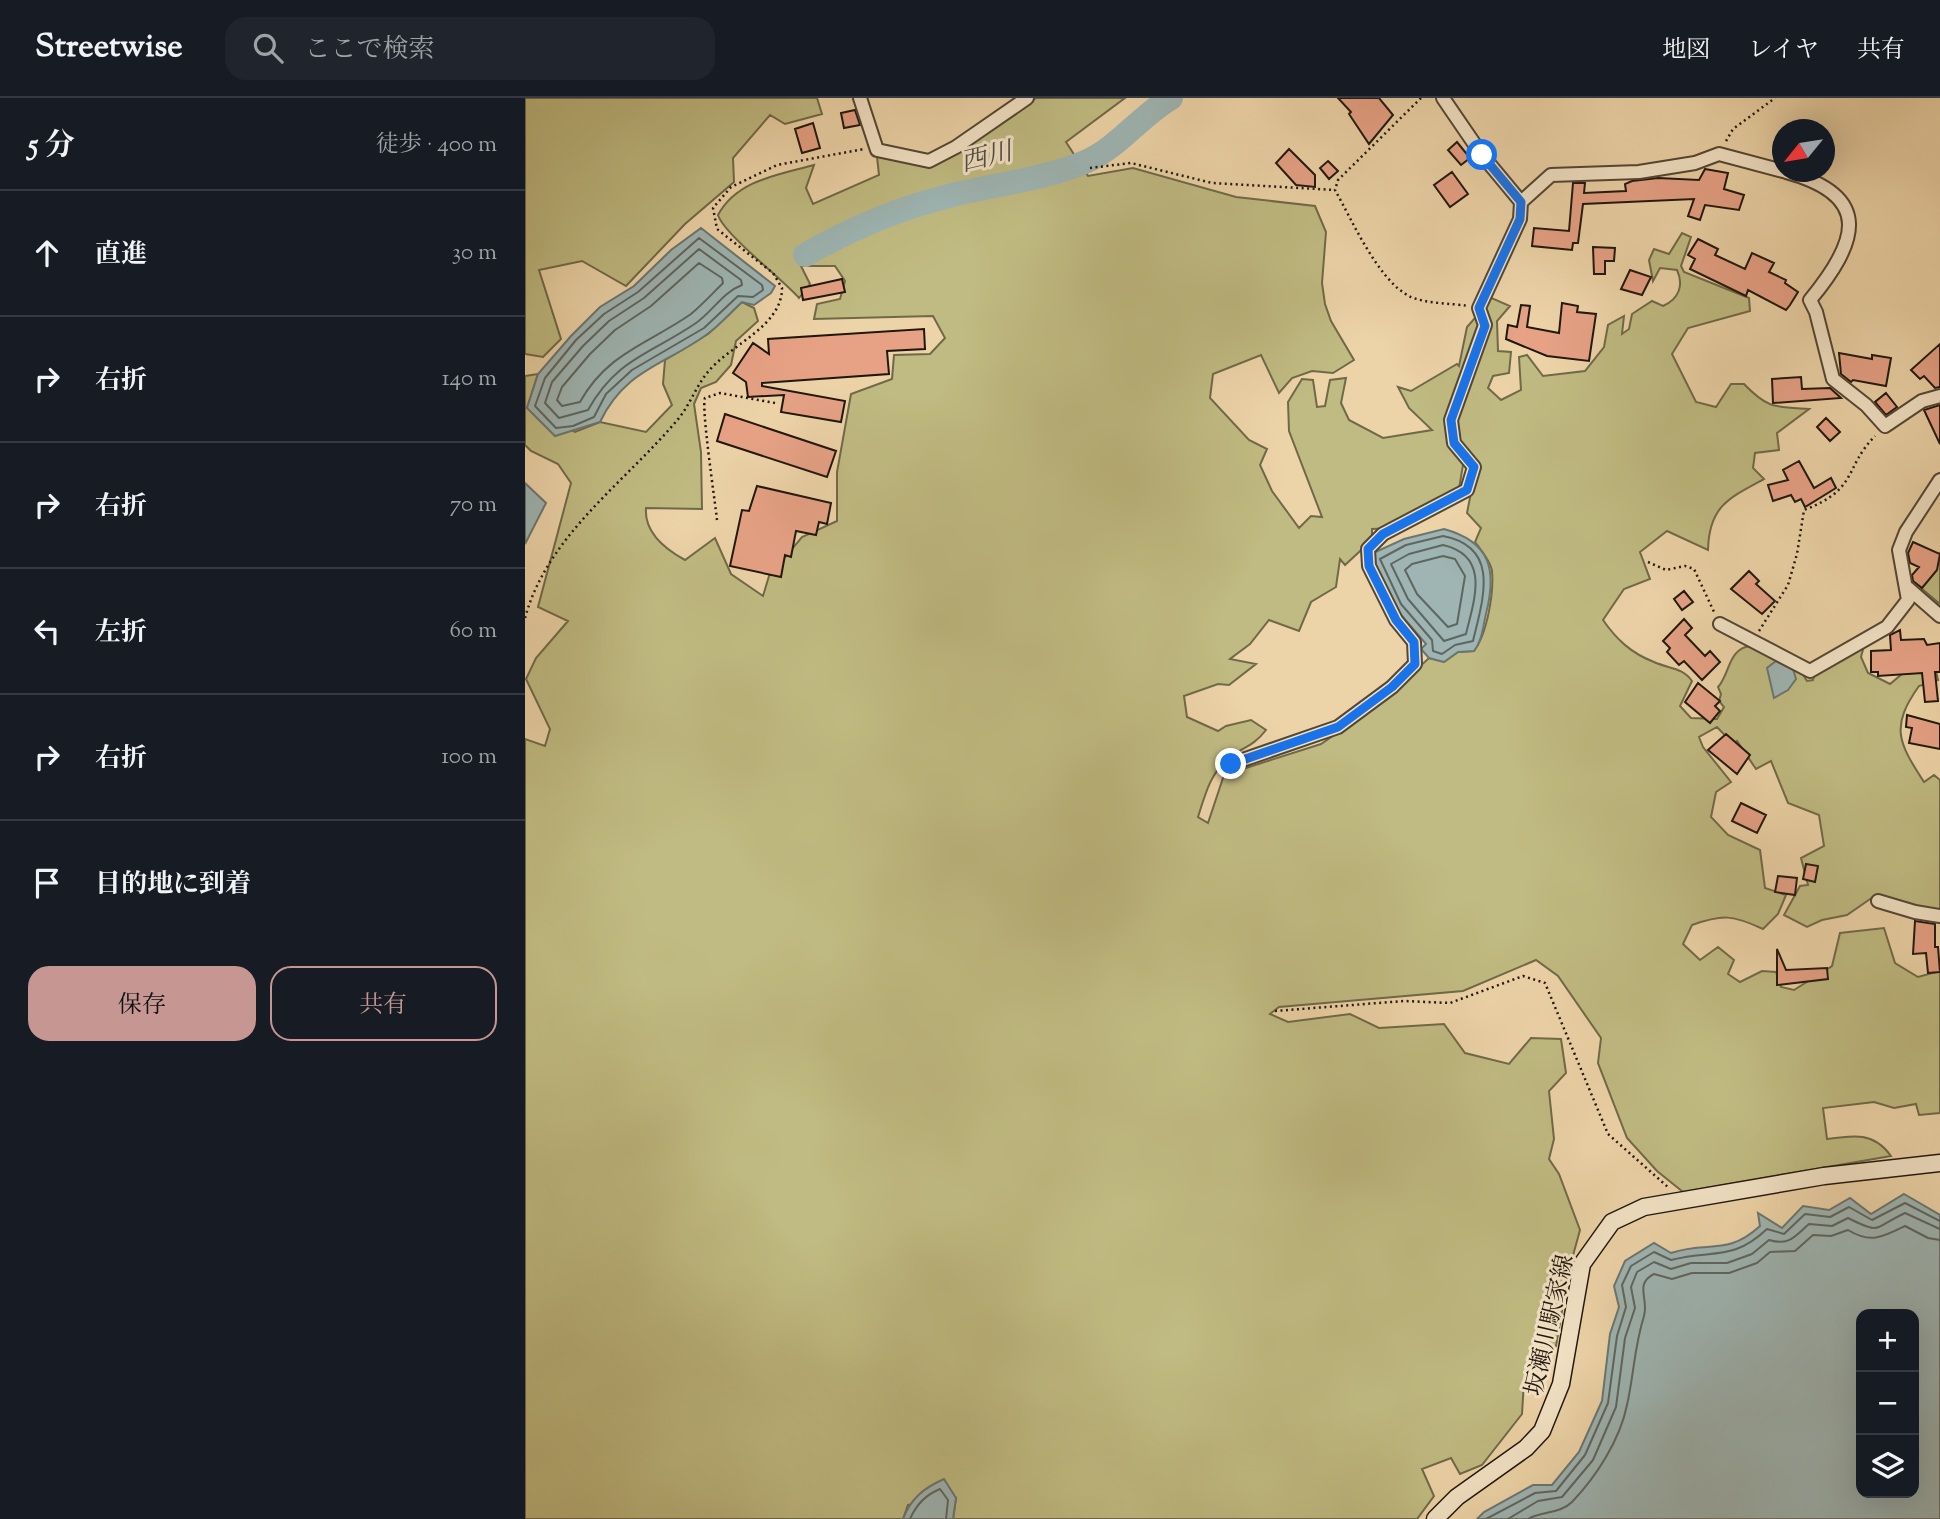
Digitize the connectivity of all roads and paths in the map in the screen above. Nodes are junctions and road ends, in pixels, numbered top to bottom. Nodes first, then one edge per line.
1 (860, 98) edge
2 (1027, 98) edge
3 (1421, 98) edge
4 (1443, 98) edge
5 (1775, 98) edge
6 (877, 150) junction
7 (1719, 153) junction
8 (1090, 168) dead end
9 (1772, 168) edge
10 (1811, 182) edge
11 (1335, 190) junction
12 (1521, 202) junction
13 (1479, 308) junction
14 (694, 394) junction
15 (1940, 396) edge
16 (705, 398) junction
17 (775, 403) dead end
18 (1885, 426) junction
19 (1940, 480) edge
20 (717, 520) dead end
21 (1648, 562) dead end
22 (1908, 588) junction
23 (1940, 616) edge
24 (525, 618) edge
25 (1720, 624) joint
26 (1774, 652) junction
27 (1231, 764) dead end
28 (1878, 901) dead end
29 (1940, 916) edge
30 (1275, 1011) dead end
31 (1940, 1163) edge
32 (1677, 1203) junction
33 (1435, 1519) edge

1 - 6 street
2 - 6 street
3 - 11 path
4 - 12 street
5 - 7 path
6 - 14 path
7 - 9 street
7 - 12 street
8 - 11 path
10 - 18 street
11 - 13 path
12 - 13 street
13 - 27 street
14 - 16 path
14 - 24 path
15 - 18 street
16 - 17 path
16 - 20 path
18 - 26 path
19 - 22 street
21 - 25 path
22 - 23 street
22 - 26 street
25 - 26 street
28 - 29 street
30 - 32 path
31 - 32 main road, 坂瀬川駅家線
32 - 33 main road, 坂瀬川駅家線

